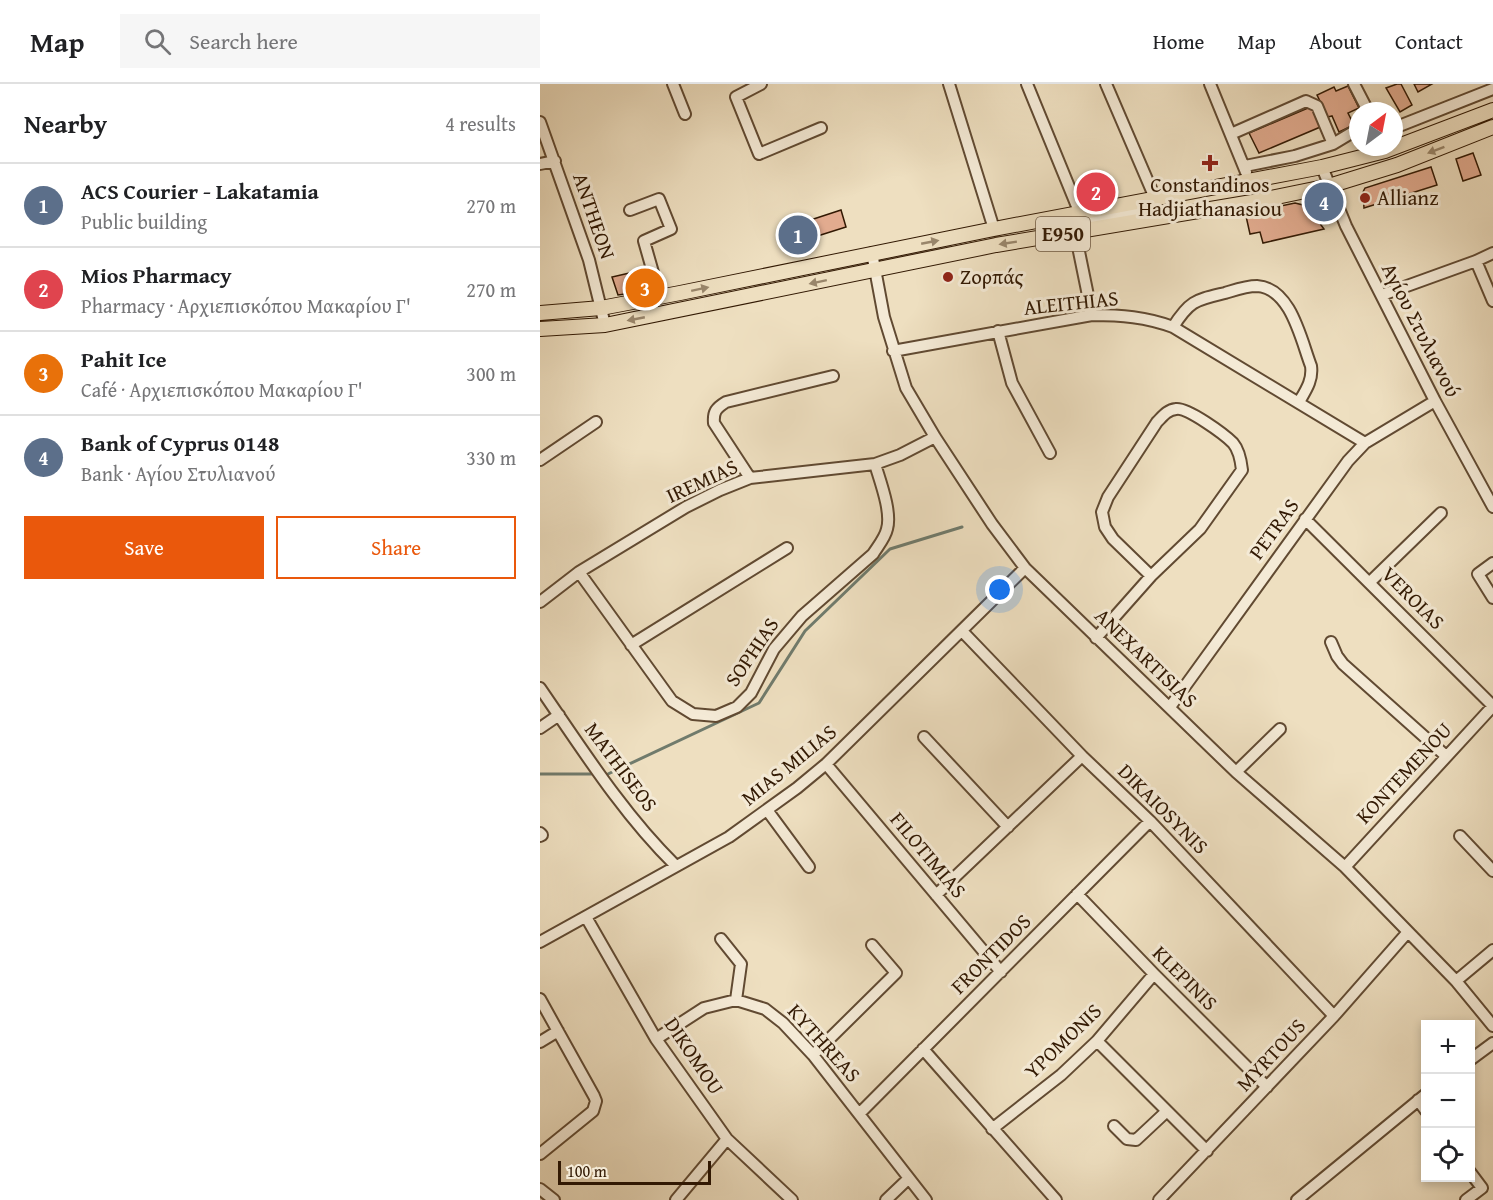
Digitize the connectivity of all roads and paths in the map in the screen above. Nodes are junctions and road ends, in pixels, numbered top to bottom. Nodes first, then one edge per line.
1 (673, 84) edge
2 (761, 84) edge
3 (949, 84) edge
4 (1027, 84) edge
5 (1106, 84) edge
6 (1210, 84) edge
7 (1354, 84) edge
8 (1493, 89) edge
9 (1363, 102) edge
10 (1493, 102) edge
11 (1493, 110) edge
12 (685, 114) dead end
13 (1470, 119) junction
14 (540, 122) edge
15 (1403, 124) edge
16 (820, 128) dead end
17 (1492, 130) edge
18 (1231, 134) junction
19 (1349, 134) edge
20 (1403, 142) edge
21 (1333, 144) junction
22 (1360, 156) edge
23 (555, 161) junction
24 (540, 164) edge
25 (1245, 166) junction
26 (1322, 167) junction
27 (1249, 180) junction
28 (1329, 186) junction
29 (1155, 198) junction
30 (630, 210) dead end
31 (1078, 212) junction
32 (1150, 219) junction
33 (994, 229) junction
34 (1075, 232) junction
35 (872, 253) junction
36 (1493, 253) edge
37 (1476, 261) junction
38 (875, 270) junction
39 (1382, 295) junction
40 (660, 297) junction
41 (1493, 301) edge
42 (601, 308) junction
43 (540, 313) edge
44 (1092, 315) junction
45 (605, 325) junction
46 (1173, 327) junction
47 (540, 329) edge
48 (998, 331) junction
49 (893, 351) junction
50 (833, 376) dead end
51 (1435, 401) junction
52 (1299, 402) junction
53 (596, 422) dead end
54 (935, 437) junction
55 (1365, 443) junction
56 (1050, 453) dead end
57 (540, 460) edge
58 (875, 464) junction
59 (750, 478) junction
60 (1493, 507) edge
61 (1441, 513) dead end
62 (1305, 519) junction
63 (787, 548) dead end
64 (1493, 563) edge
65 (1025, 568) junction
66 (579, 572) junction
67 (1151, 576) junction
68 (1370, 582) junction
69 (1493, 598) edge
70 (540, 602) edge
71 (962, 631) junction
72 (1096, 638) junction
73 (1332, 642) dead end
74 (631, 645) junction
75 (540, 688) edge
76 (1493, 706) edge
77 (1170, 707) junction
78 (559, 715) junction
79 (540, 728) edge
80 (1280, 729) dead end
81 (924, 737) dead end
82 (1082, 756) junction
83 (1446, 756) junction
84 (826, 764) junction
85 (1236, 772) junction
86 (767, 810) junction
87 (1150, 821) junction
88 (1008, 827) junction
89 (1460, 836) dead end
90 (675, 865) junction
91 (809, 867) dead end
92 (1345, 867) junction
93 (1493, 871) edge
94 (1077, 894) junction
95 (936, 895) junction
96 (586, 917) junction
97 (1407, 933) junction
98 (721, 939) dead end
99 (540, 942) edge
100 (872, 945) dead end
101 (1493, 950) edge
102 (1000, 972) junction
103 (1154, 974) junction
104 (1456, 981) junction
105 (540, 999) edge
106 (736, 1000) junction
107 (1334, 1016) junction
108 (1493, 1026) edge
109 (558, 1031) junction
110 (656, 1039) junction
111 (1097, 1041) junction
112 (540, 1042) edge
113 (1493, 1043) edge
114 (923, 1049) junction
115 (813, 1055) junction
116 (1475, 1056) edge
117 (1267, 1087) junction
118 (1421, 1097) edge
119 (1167, 1111) junction
120 (859, 1114) junction
121 (1114, 1126) dead end
122 (992, 1129) junction
123 (728, 1139) junction
124 (1207, 1151) junction
125 (540, 1154) edge
126 (908, 1179) junction
127 (1475, 1179) edge
128 (540, 1189) edge
129 (679, 1199) edge
130 (554, 1200) edge
131 (792, 1200) edge
132 (886, 1200) edge
133 (926, 1200) edge
134 (1056, 1200) edge
135 (1159, 1200) edge
136 (1297, 1200) edge
137 (1466, 1200) edge

1 - 12 street
2 - 16 street
3 - 33 street
4 - 31 street
5 - 29 street
6 - 18 street
7 - 9 street
8 - 15 street
10 - 13 main road, E950
11 - 13 main road, E950
13 - 20 main road, E950
14 - 23 street, ANTHEON
17 -> 28 main road, E950
18 - 21 street
18 - 25 street
19 - 21 street
21 - 25 street
22 - 26 main road, E950
23 - 24 street
23 - 42 street, ANTHEON
25 - 27 street
26 - 27 main road, E950
26 - 28 street, Αγίου Στυλιανού
27 - 29 main road, E950
28 - 32 main road, E950
28 - 39 street, Αγίου Στυλιανού
29 - 31 main road, E950
30 - 40 street
31 - 32 street
31 - 33 main road, E950
32 - 34 main road, E950
35 -> 33 main road, E950
34 -> 38 main road, E950
34 - 44 street
35 - 38 street, ANEXARTISIAS
40 -> 35 main road, E950
36 - 37 street
37 - 39 street
37 - 41 street
38 -> 45 main road, E950
38 - 49 street, ANEXARTISIAS
39 - 51 street, Αγίου Στυλιανού
40 - 42 main road, E950
42 - 43 main road, E950
42 - 45 street, ANTHEON
44 - 46 street, ALEITHIAS
44 - 48 street, ALEITHIAS
45 - 47 main road, E950
46 - 52 street, ALEITHIAS
46 - 52 street
48 - 49 street, ALEITHIAS
48 - 56 street
49 - 54 street, ANEXARTISIAS
50 - 59 street
51 - 55 street, PETRAS
51 - 60 street, Αγίου Στυλιανού
52 - 55 street, ALEITHIAS
53 - 57 street
54 - 58 street, IREMIAS
54 - 65 street, ANEXARTISIAS
55 - 62 street, PETRAS
58 - 59 street, IREMIAS
58 - 74 street, SOPHIAS
59 - 66 street, IREMIAS
61 - 68 street
62 - 68 street, VEROIAS
62 - 77 street, PETRAS
63 - 74 street
64 - 69 street
65 - 71 street, MIAS MILIAS
65 - 72 street, ANEXARTISIAS
66 - 70 street, IREMIAS
66 - 74 street, SOPHIAS
67 - 67 street
67 - 72 street
68 - 76 street, VEROIAS
71 - 82 street, DIKAIOSYNIS
71 - 84 street, MIAS MILIAS
72 - 77 street, ANEXARTISIAS
73 - 83 street
75 - 78 street, MATHISEOS
76 - 83 street, KONTEMENOU
77 - 85 street, ANEXARTISIAS
78 - 79 street
78 - 90 street, MATHISEOS
80 - 85 street
81 - 88 street
82 - 87 street, DIKAIOSYNIS
82 - 88 street
83 - 92 street, KONTEMENOU
84 - 86 street, MIAS MILIAS
84 - 95 street, FILOTIMIAS
85 - 92 street, ANEXARTISIAS
86 - 90 street, MIAS MILIAS
86 - 91 street
87 - 94 street, FRONTIDOS
87 - 107 street, DIKAIOSYNIS
88 - 95 street
89 - 93 street
90 - 96 street, MIAS MILIAS
92 - 97 street, ANEXARTISIAS
94 - 102 street, FRONTIDOS
94 - 103 street, KLEPINIS
95 - 102 street, FILOTIMIAS
96 - 99 street, MIAS MILIAS
96 - 110 street, DIKOMOU
97 - 104 street, ANEXARTISIAS
97 - 107 street, MYRTOUS
98 - 106 street
100 - 115 street
101 - 104 street
102 - 114 street, FRONTIDOS
103 - 111 street, YPOMONIS
103 - 117 street, KLEPINIS
104 - 108 street, ANEXARTISIAS
105 - 109 street
106 - 110 street
106 - 115 street, KYTHREAS
107 - 117 street, MYRTOUS
109 - 112 street
109 - 125 street
110 - 123 street, DIKOMOU
111 - 119 street
111 - 122 street, YPOMONIS
113 - 116 street
114 - 120 street, FRONTIDOS
114 - 122 street
115 - 120 street, KYTHREAS
117 - 124 street, MYRTOUS
118 - 136 street
119 - 121 street
119 - 124 street
120 - 126 street, KYTHREAS
122 - 134 street
123 - 129 street
123 - 131 street, DIKOMOU
124 - 135 street, MYRTOUS
126 - 132 street
126 - 133 street, KYTHREAS
127 - 137 street
128 - 130 street

